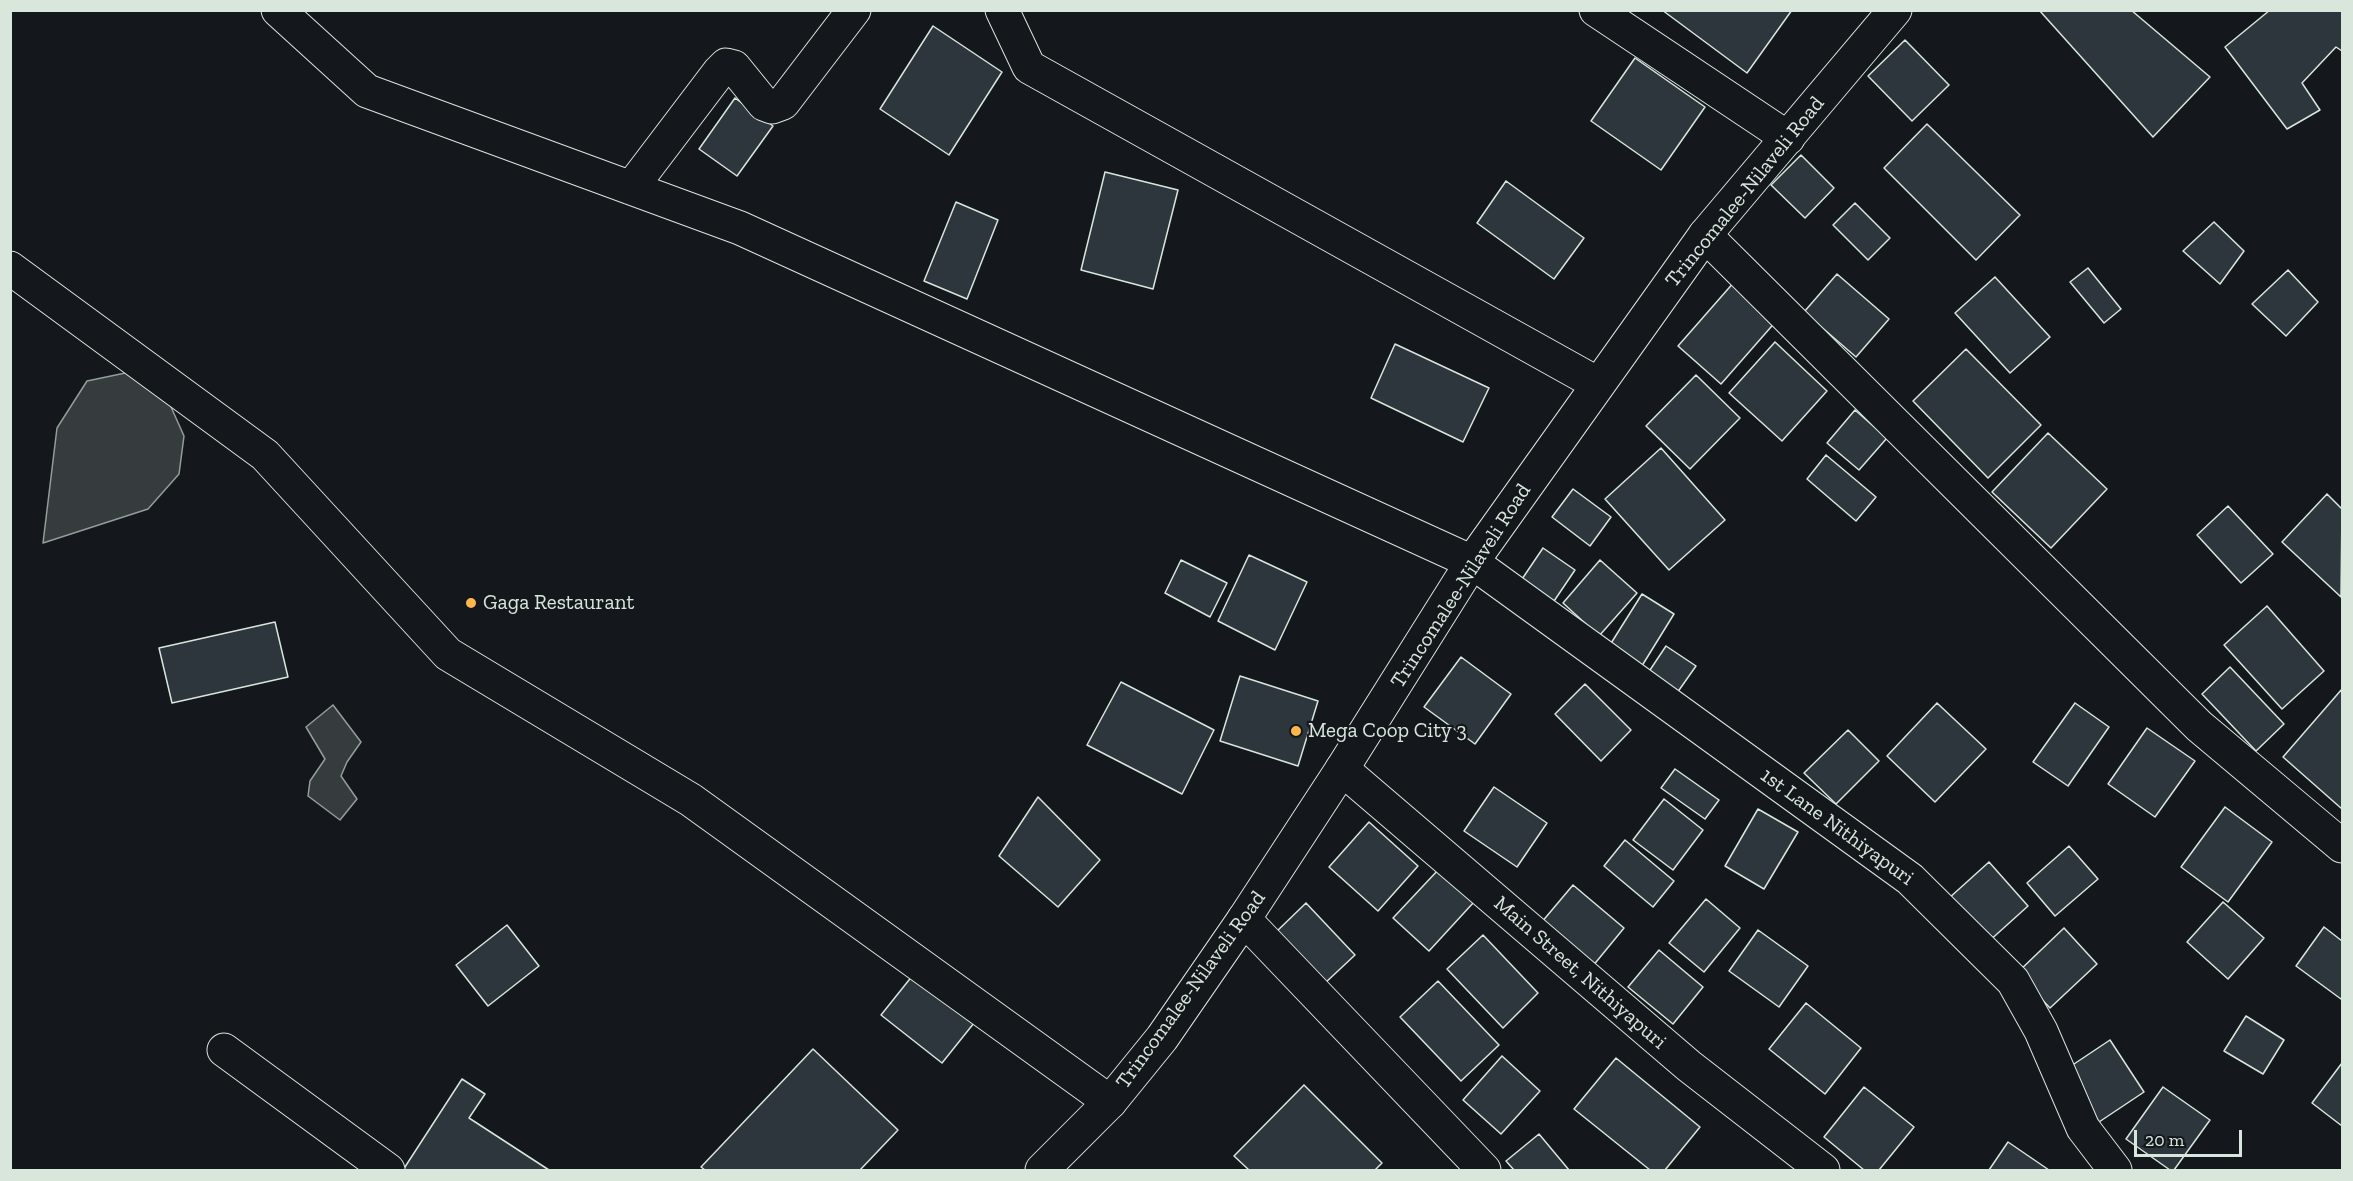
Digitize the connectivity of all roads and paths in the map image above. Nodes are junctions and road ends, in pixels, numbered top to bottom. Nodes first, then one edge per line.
1 (278, 10) edge
2 (854, 10) edge
3 (1002, 10) edge
4 (1596, 10) edge
5 (1895, 10) edge
6 (1788, 138) junction
7 (631, 188) junction
8 (1705, 235) junction
9 (10, 268) edge
10 (1598, 384) junction
11 (1472, 562) junction
12 (1342, 770) junction
13 (2343, 846) edge
14 (1244, 919) junction
15 (224, 1050) dead end
16 (1110, 1102) junction
17 (388, 1170) edge
18 (1042, 1170) edge
19 (1484, 1170) edge
20 (1823, 1170) edge
21 (2115, 1170) edge

1 - 7 street, 1st Lane Nithiyapuri
2 - 7 street
3 - 10 street
4 - 6 street
5 - 6 street, Trincomalee-Nilaveli Road
6 - 8 street, Trincomalee-Nilaveli Road
7 - 11 street, 1st Lane Nithiyapuri
8 - 10 street, Trincomalee-Nilaveli Road
8 - 13 street
9 - 16 street
10 - 11 street, Trincomalee-Nilaveli Road
11 - 12 street, Trincomalee-Nilaveli Road
11 - 21 street, 1st Lane Nithiyapuri
12 - 14 street, Trincomalee-Nilaveli Road
12 - 20 street, Main Street, Nithiyapuri
14 - 16 street, Trincomalee-Nilaveli Road
14 - 19 street
15 - 17 street
16 - 18 street, Trincomalee-Nilaveli Road

